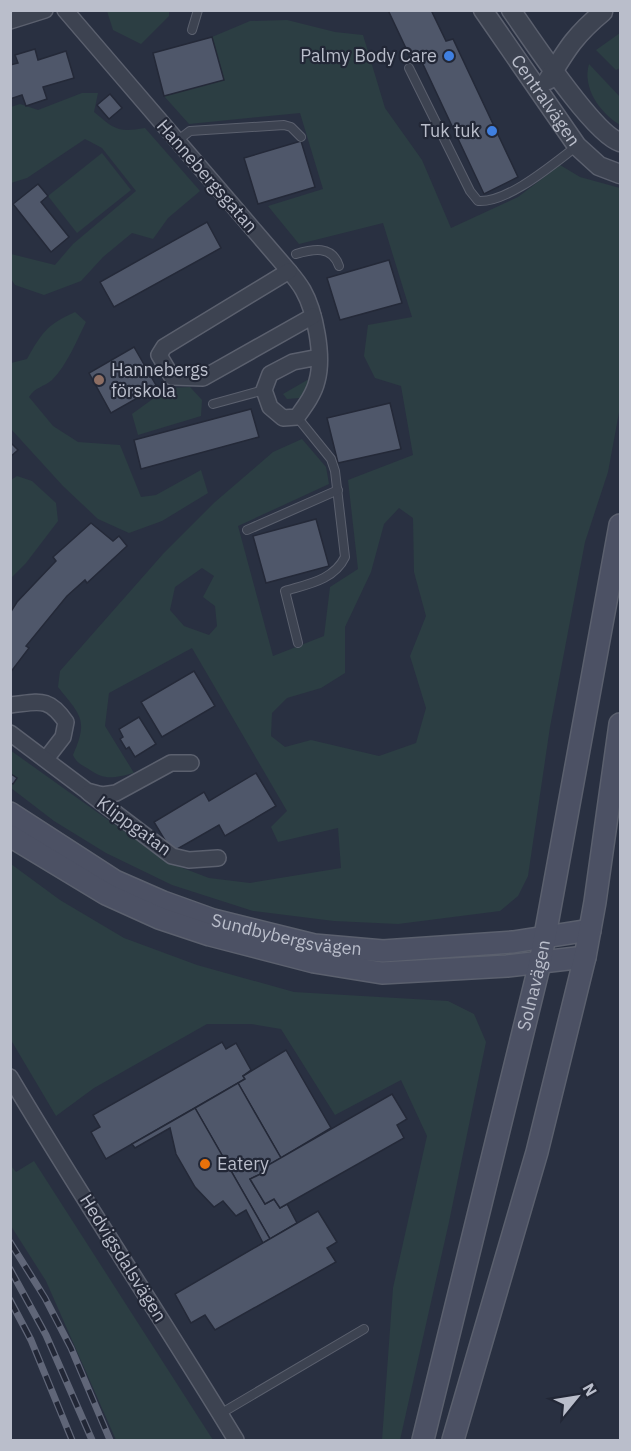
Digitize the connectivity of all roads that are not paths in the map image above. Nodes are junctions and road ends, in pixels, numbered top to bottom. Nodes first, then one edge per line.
1 (45, 10) edge
2 (65, 10) edge
3 (198, 10) edge
4 (483, 10) edge
5 (511, 10) edge
6 (604, 11) edge
7 (10, 21) edge
8 (192, 30) dead end
9 (409, 68) dead end
10 (554, 71) junction
11 (540, 92) junction
12 (301, 138) dead end
13 (177, 141) junction
14 (621, 142) edge
15 (577, 146) junction
16 (621, 174) edge
17 (296, 254) dead end
18 (339, 266) dead end
19 (289, 271) junction
20 (313, 316) junction
21 (319, 357) junction
22 (264, 390) junction
23 (213, 404) dead end
24 (297, 417) junction
25 (338, 490) junction
26 (621, 525) edge
27 (247, 530) dead end
28 (298, 643) dead end
29 (10, 705) edge
30 (621, 724) edge
31 (10, 733) edge
32 (46, 759) junction
33 (191, 763) dead end
34 (87, 791) junction
35 (10, 813) edge
36 (10, 836) edge
37 (218, 858) dead end
38 (590, 930) junction
39 (544, 938) junction
40 (585, 957) junction
41 (540, 963) junction
42 (10, 1077) edge
43 (364, 1329) dead end
44 (220, 1414) junction
45 (236, 1440) edge
46 (423, 1440) edge
47 (453, 1440) edge

1 - 7 street
2 - 13 street, Hannebergsgatan
3 - 8 lane
4 - 11 street, Centralvägen
5 - 10 street, Centralvägen
6 - 10 street
9 - 15 lane
10 - 11 street
10 - 14 street, Centralvägen
11 - 15 street, Centralvägen
12 - 13 lane
13 - 19 street, Hannebergsgatan
15 - 16 street, Centralvägen
17 - 18 lane
19 - 20 street, Hannebergsgatan
19 - 20 street
20 - 21 street, Hannebergsgatan
21 - 22 street
21 - 24 street, Hannebergsgatan
22 - 23 lane
22 - 24 street
24 - 25 lane
25 - 27 lane
25 - 28 lane
26 - 39 main road, Solnavägen
29 - 32 street
30 - 38 main road
31 - 32 street, Klippgatan
32 - 34 street, Klippgatan
33 - 34 street, Klippgatan
34 - 37 street, Klippgatan
35 - 39 main road, Sundbybergsvägen
36 - 41 main road, Sundbybergsvägen
38 - 39 main road, Sundbybergsvägen
38 - 40 main road
39 - 41 main road, Solnavägen
40 - 41 main road, Sundbybergsvägen
40 - 47 main road
41 - 46 main road, Solnavägen
42 - 44 street, Hedvigsdalsvägen
43 - 44 lane
44 - 45 street, Hedvigsdalsvägen

